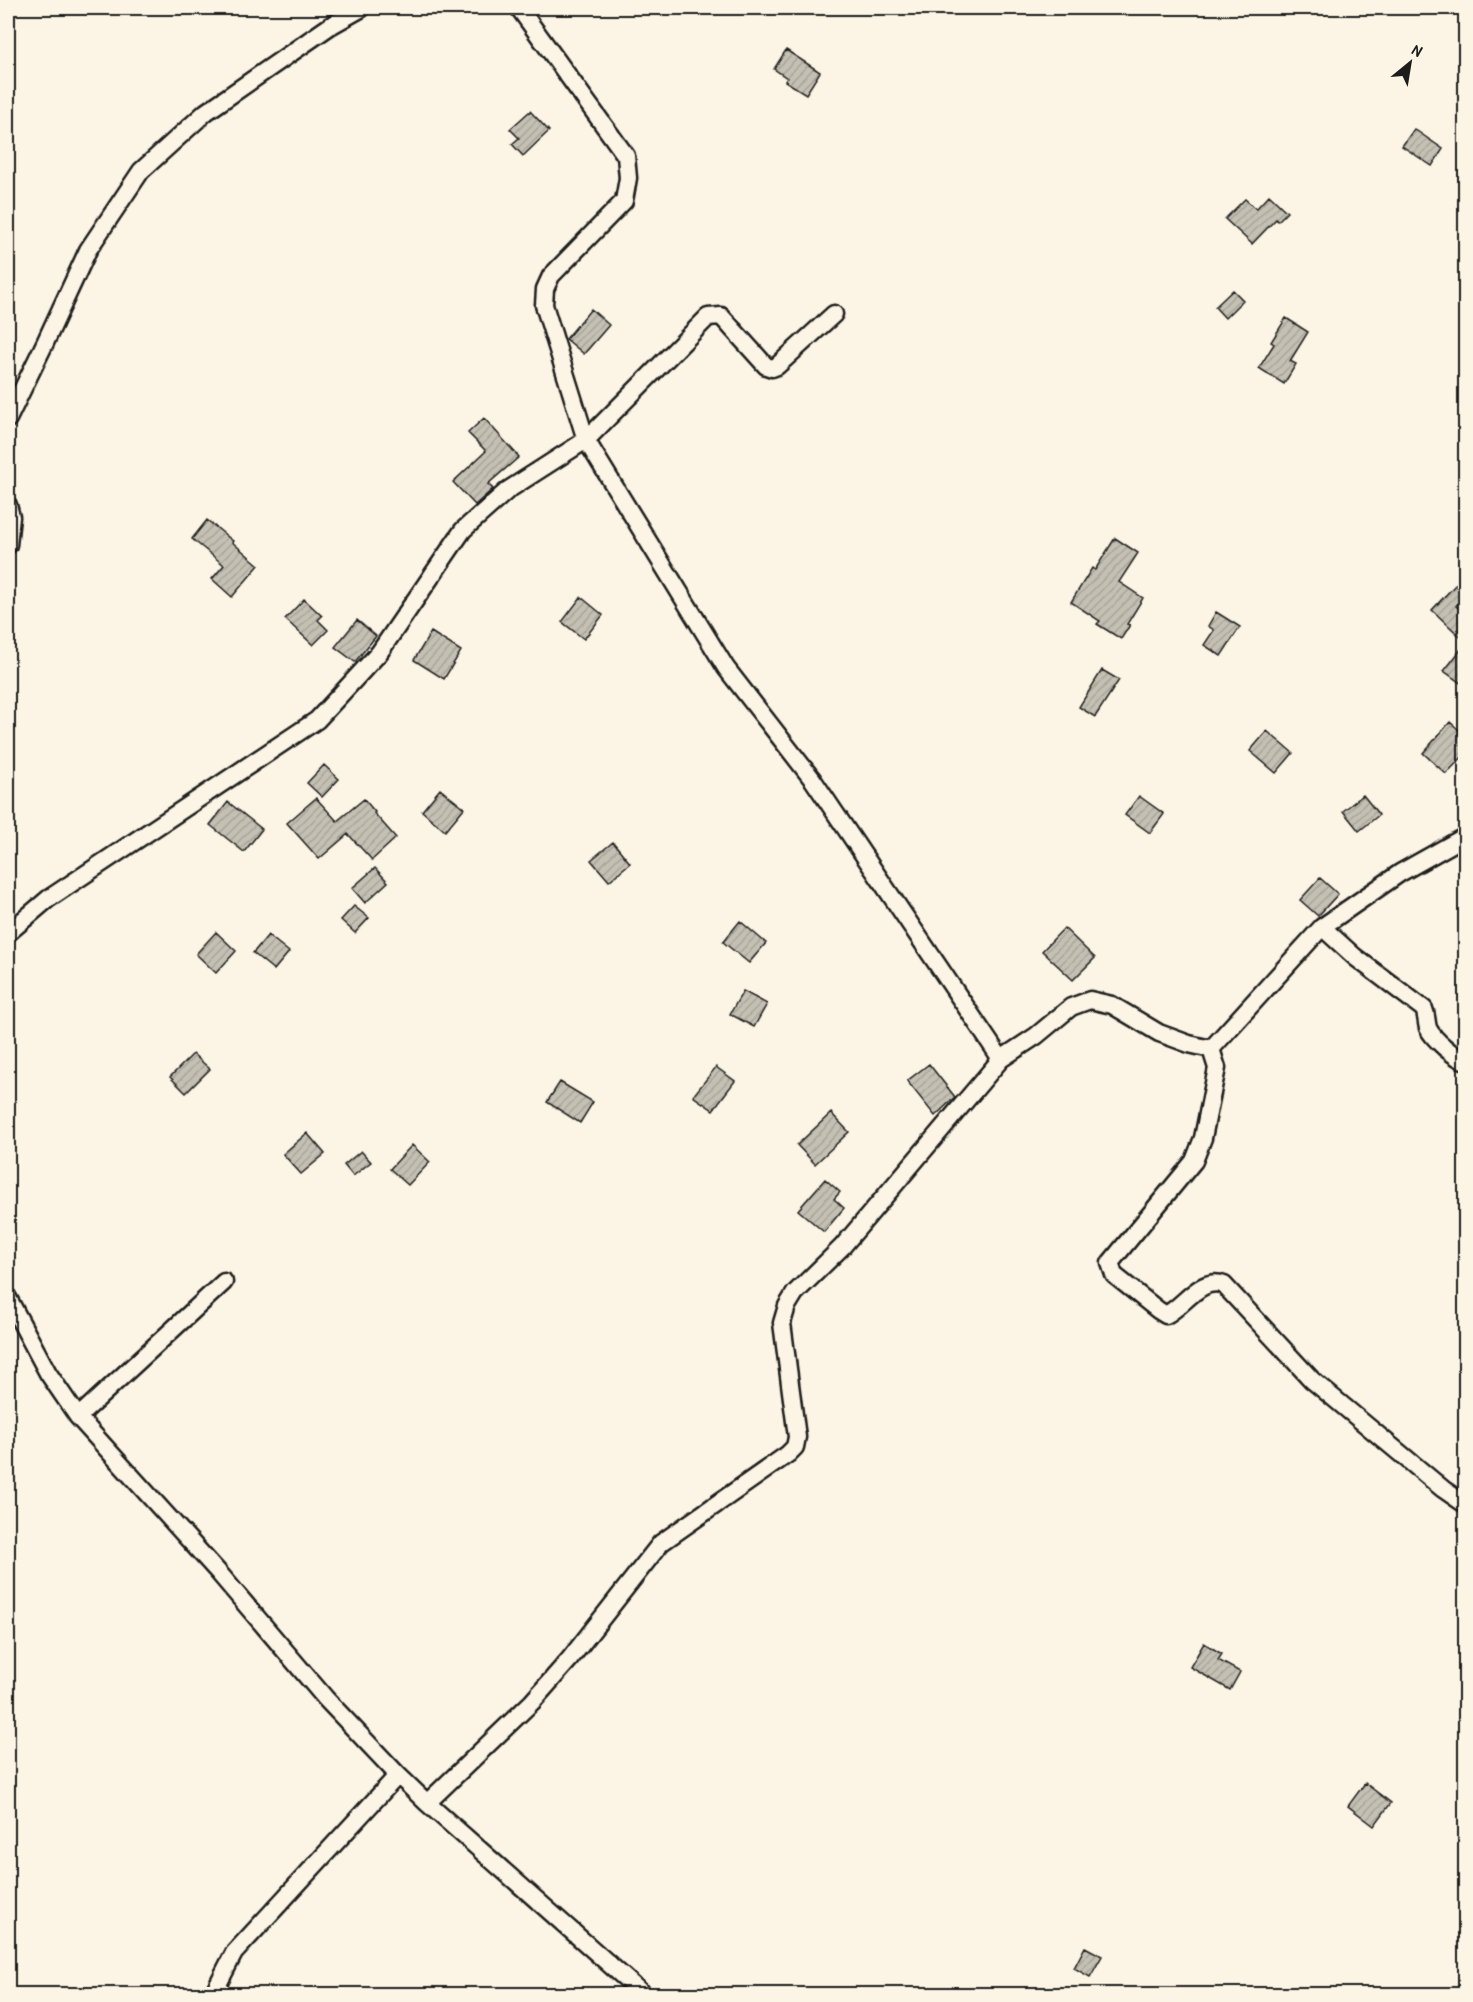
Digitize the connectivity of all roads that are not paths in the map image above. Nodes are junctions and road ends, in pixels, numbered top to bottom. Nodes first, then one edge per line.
1 (362, 8) edge
2 (519, 8) edge
3 (834, 314) dead end
4 (8, 419) edge
5 (586, 440) junction
6 (8, 505) edge
7 (8, 545) edge
8 (1466, 836) edge
9 (1322, 927) junction
10 (8, 933) edge
11 (1211, 1049) junction
12 (1001, 1059) junction
13 (1466, 1061) edge
14 (224, 1282) dead end
15 (8, 1298) edge
16 (78, 1417) junction
17 (1466, 1505) edge
18 (398, 1775) junction
19 (427, 1803) junction
20 (213, 1995) edge
21 (643, 1995) edge

1 - 4 street
2 - 5 street
3 - 5 street
5 - 10 street
5 - 12 street
6 - 7 street
8 - 9 street
9 - 11 street
9 - 13 street
11 - 12 street
11 - 17 street
12 - 19 street
14 - 16 street
15 - 16 street
16 - 18 street
18 - 19 street
18 - 20 street
19 - 21 street

